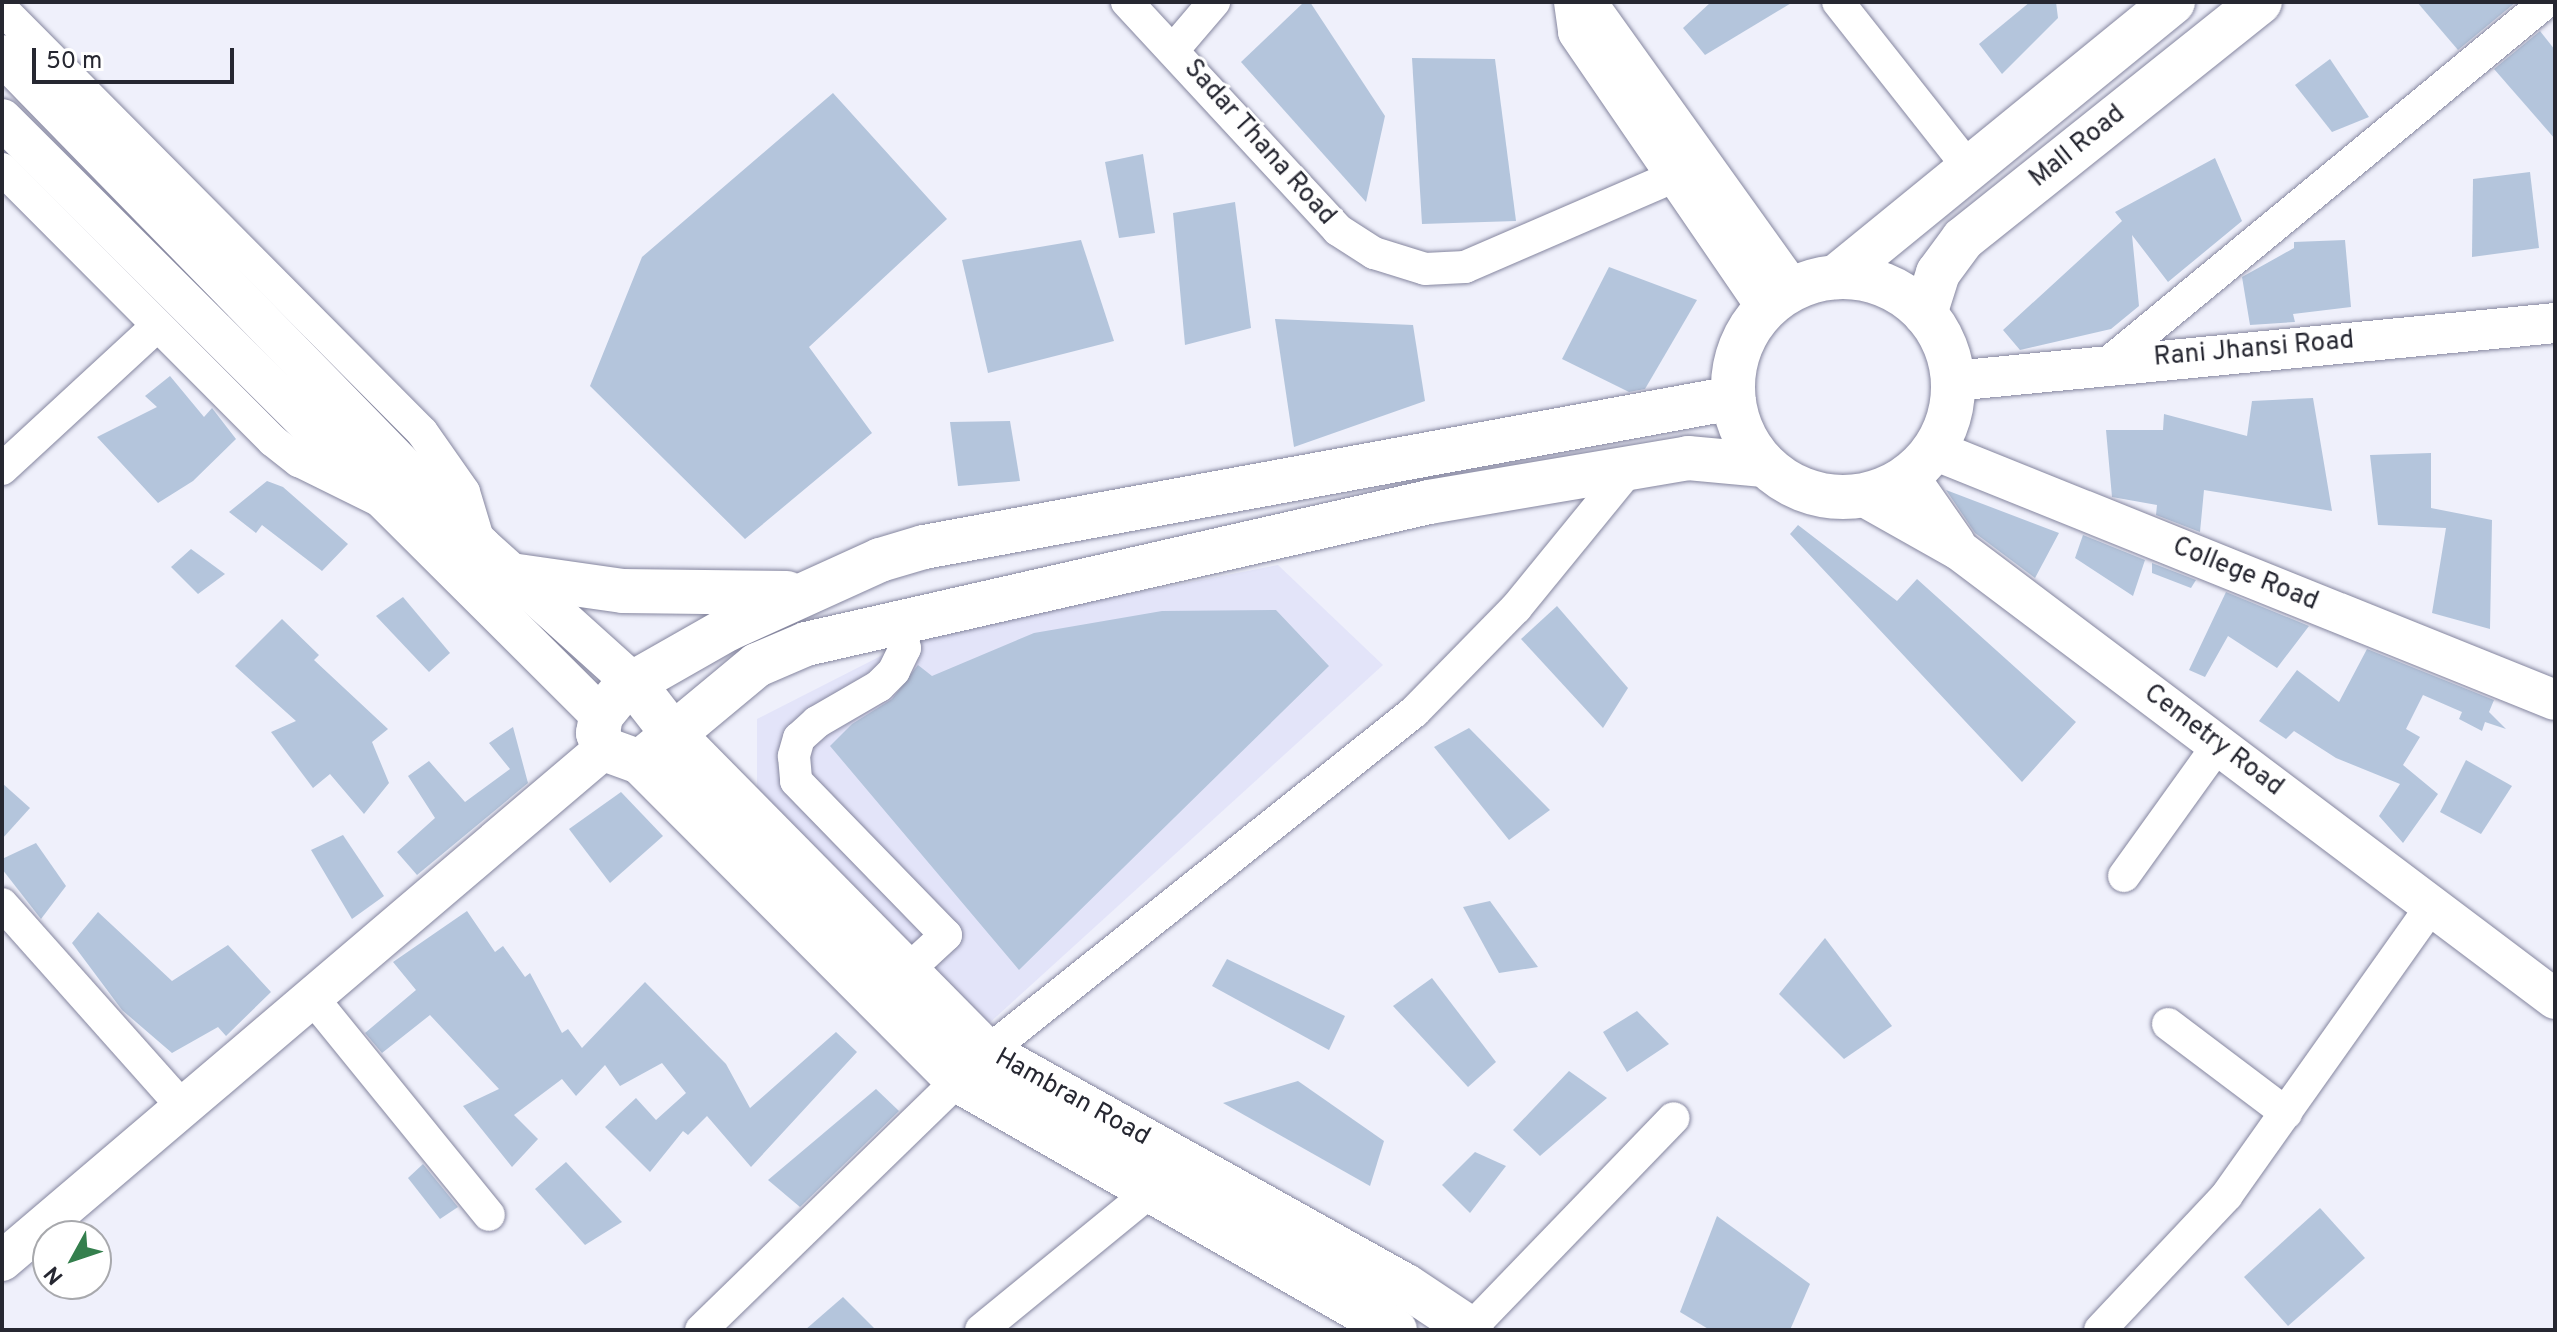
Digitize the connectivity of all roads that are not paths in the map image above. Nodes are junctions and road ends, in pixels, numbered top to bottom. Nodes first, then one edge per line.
1 (1127, 2) edge
2 (1214, 2) edge
3 (1574, 2) edge
4 (1586, 2) edge
5 (1838, 2) edge
6 (2173, 2) edge
7 (2260, 2) edge
8 (2546, 2) edge
9 (2, 9) edge
10 (1174, 49) junction
11 (2, 55) edge
12 (2, 119) edge
13 (2, 169) edge
14 (1970, 169) junction
15 (1673, 177) junction
16 (1836, 277) junction
17 (1779, 299) junction
18 (1925, 314) junction
19 (2555, 323) edge
20 (157, 326) junction
21 (2108, 363) junction
22 (1953, 381) junction
23 (1733, 398) junction
24 (1922, 463) junction
25 (1764, 465) junction
26 (1630, 468) junction
27 (2, 469) edge
28 (1863, 496) junction
29 (396, 508) junction
30 (1959, 550) junction
31 (496, 560) junction
32 (811, 592) junction
33 (899, 623) junction
34 (634, 684) junction
35 (2555, 700) edge
36 (673, 734) junction
37 (615, 742) junction
38 (2218, 745) junction
39 (2124, 876) dead end
40 (2432, 906) junction
41 (8, 924) edge
42 (907, 971) junction
43 (311, 996) junction
44 (2555, 999) edge
45 (2168, 1024) dead end
46 (972, 1066) junction
47 (182, 1106) junction
48 (2286, 1113) junction
49 (1674, 1118) dead end
50 (1151, 1191) junction
51 (489, 1215) dead end
52 (2, 1261) edge
53 (701, 1330) edge
54 (981, 1330) edge
55 (1395, 1330) edge
56 (1471, 1330) edge
57 (2100, 1330) edge

1 - 10 street, Sadar Thana Road
2 - 10 street
3 - 15 street
4 - 17 street
5 - 14 street
6 - 14 main road, Mall Road
7 - 18 main road, Mall Road
8 - 21 street
9 - 31 street
10 - 15 street, Sadar Thana Road
11 - 31 street
12 - 29 street
13 - 20 street
14 - 16 main road, Mall Road
15 - 17 street
16 - 17 main road
16 - 18 main road
17 - 23 main road
18 - 22 main road
19 - 21 street, Rani Jhansi Road
20 - 27 street
20 - 29 street
21 - 22 street, Rani Jhansi Road
22 - 24 main road
23 - 25 main road
23 - 32 main road
24 - 28 main road
24 - 30 street
24 - 35 street, College Road
25 - 26 main road
25 - 28 main road
26 - 33 main road
26 - 46 street
28 - 30 street, Cemetry Road
29 - 37 street
30 - 38 street, Cemetry Road
31 - 32 main road
31 - 34 street
32 - 34 main road
33 - 36 main road
33 - 42 street
34 - 36 main road, Hambran Road
34 - 37 main road
36 - 37 main road
36 - 42 main road, Hambran Road
37 - 43 street
37 - 46 main road, Hambran Road
38 - 39 street
38 - 40 street, Cemetry Road
40 - 44 street, Cemetry Road
40 - 48 street
41 - 47 street
42 - 46 main road, Hambran Road
43 - 47 street
43 - 51 street
45 - 48 street
46 - 50 main road, Hambran Road
46 - 53 street
46 - 56 main road, Hambran Road
47 - 52 street
48 - 57 street
49 - 56 street
50 - 54 street
50 - 55 main road, Hambran Road

